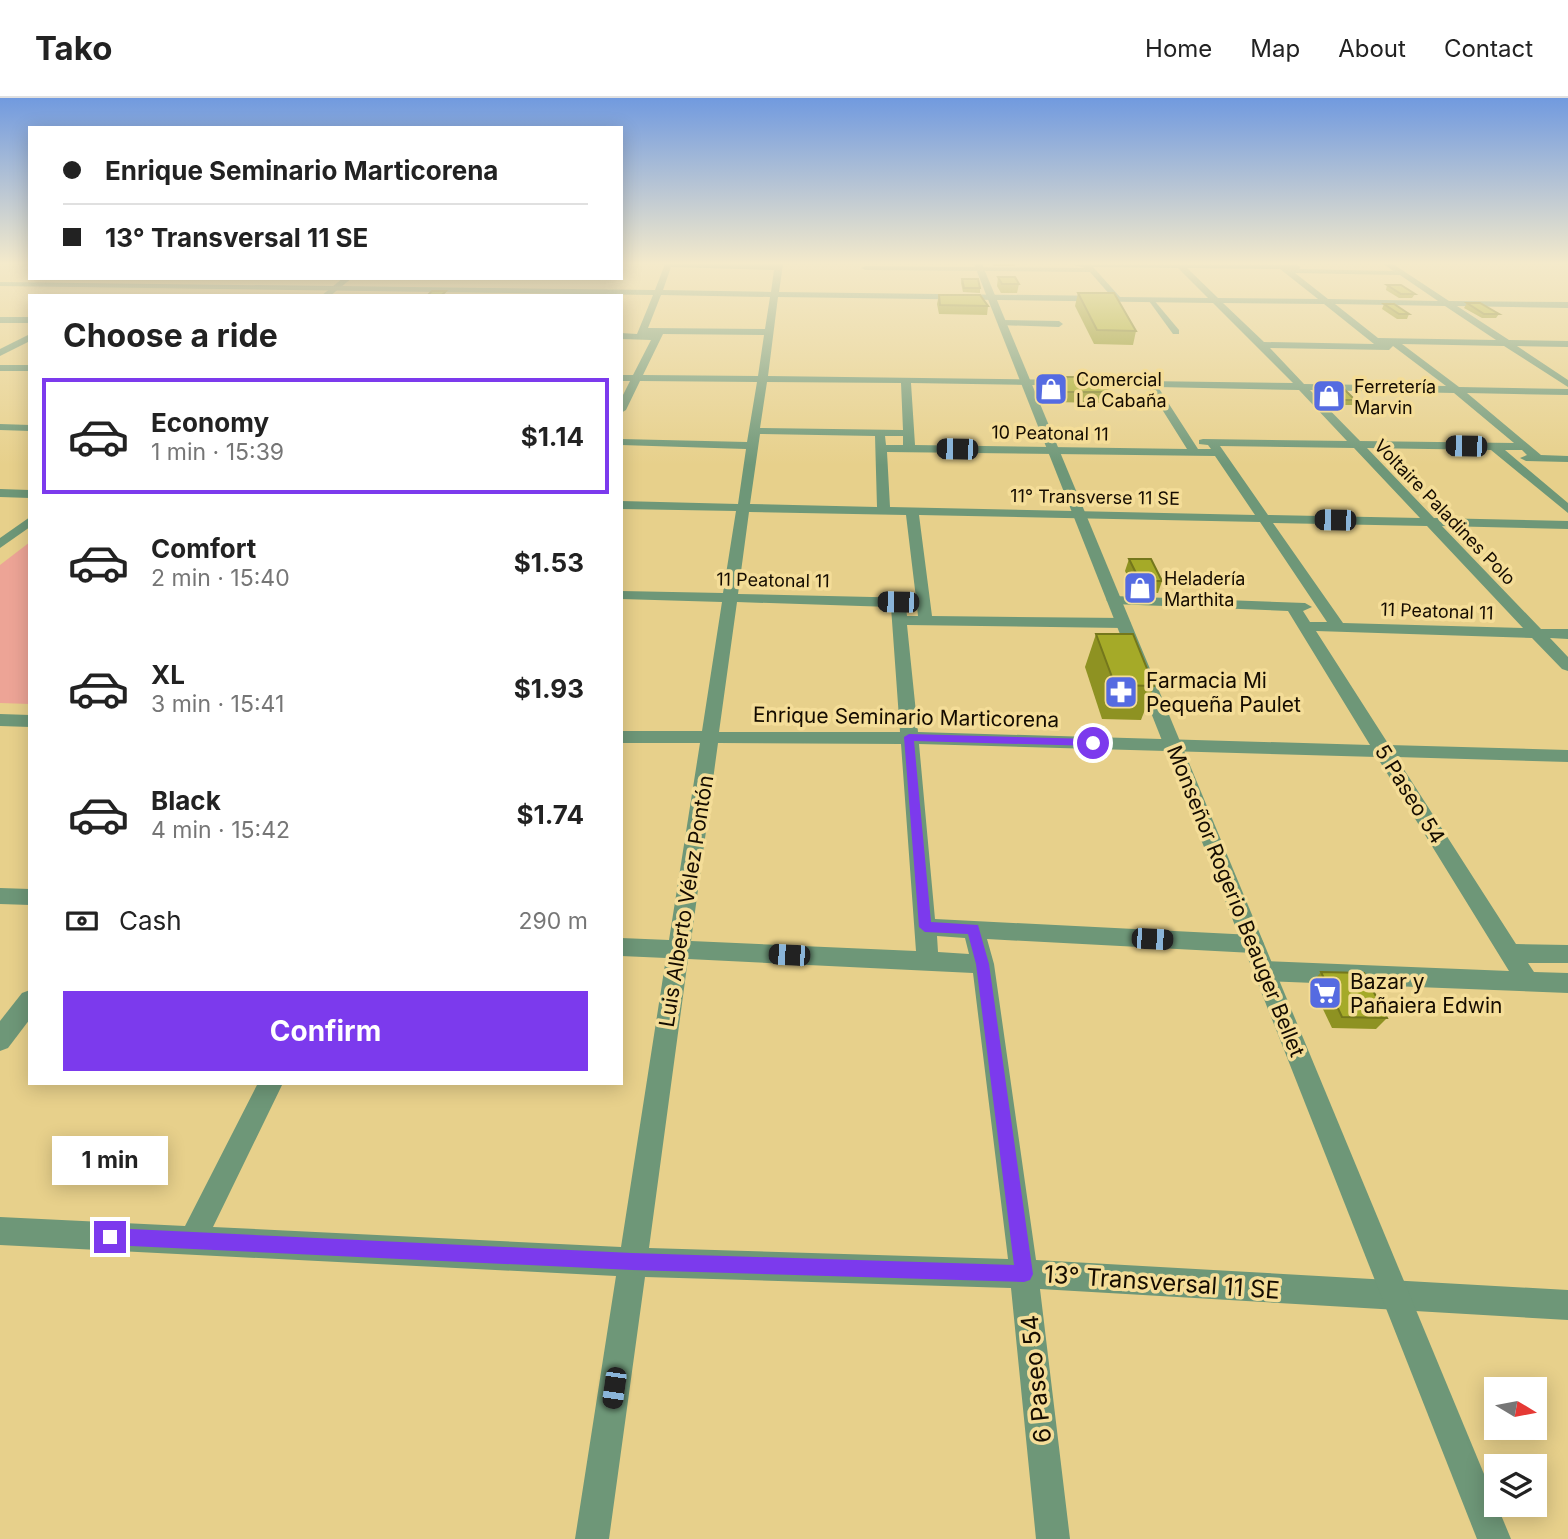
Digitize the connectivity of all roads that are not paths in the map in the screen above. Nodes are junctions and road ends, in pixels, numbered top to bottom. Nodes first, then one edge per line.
1 (1005, 331) edge
2 (1248, 331) edge
3 (1369, 331) edge
4 (1488, 331) edge
5 (768, 332) joint
6 (642, 334) joint
7 (659, 334) junction
8 (623, 336) edge
9 (28, 338) edge
10 (1506, 343) junction
11 (1387, 344) junction
12 (1568, 344) edge
13 (1262, 345) junction
14 (0, 353) edge
15 (0, 368) edge
16 (28, 368) edge
17 (623, 378) edge
18 (637, 378) junction
19 (760, 380) junction
20 (906, 381) junction
21 (1025, 381) junction
22 (1151, 383) junction
23 (1568, 384) edge
24 (1301, 386) junction
25 (1456, 389) junction
26 (1568, 392) edge
27 (623, 406) edge
28 (1, 422) edge
29 (28, 422) edge
30 (28, 422) edge
31 (755, 431) junction
32 (879, 433) junction
33 (910, 433) junction
34 (623, 442) edge
35 (1188, 442) junction
36 (1357, 444) junction
37 (751, 446) junction
38 (1493, 446) junction
39 (1525, 447) junction
40 (881, 448) junction
41 (909, 448) junction
42 (1215, 448) junction
43 (1053, 450) junction
44 (1195, 453) junction
45 (1507, 458) junction
46 (1538, 459) junction
47 (1568, 459) edge
48 (0, 493) edge
49 (28, 494) edge
50 (623, 505) edge
51 (1568, 509) edge
52 (741, 510) junction
53 (884, 511) junction
54 (912, 512) junction
55 (1079, 514) junction
56 (1263, 518) junction
57 (1432, 522) junction
58 (28, 523) edge
59 (1568, 525) edge
60 (0, 544) edge
61 (623, 595) edge
62 (729, 598) junction
63 (1113, 600) junction
64 (898, 602) junction
65 (923, 603) junction
66 (1293, 607) junction
67 (1325, 608) junction
68 (899, 621) junction
69 (926, 621) junction
70 (1123, 623) junction
71 (1305, 626) junction
72 (1338, 627) junction
73 (1537, 633) junction
74 (1568, 634) edge
75 (1568, 666) edge
76 (0, 720) edge
77 (28, 721) edge
78 (623, 737) edge
79 (909, 737) junction
80 (710, 738) junction
81 (1172, 745) junction
82 (1383, 751) junction
83 (1568, 756) edge
84 (0, 896) edge
85 (28, 897) edge
86 (925, 927) junction
87 (973, 929) junction
88 (1253, 944) junction
89 (623, 947) edge
90 (678, 948) junction
91 (1509, 953) junction
92 (1566, 957) edge
93 (928, 963) junction
94 (983, 964) junction
95 (1264, 971) junction
96 (1527, 981) junction
97 (1568, 983) edge
98 (28, 1003) edge
99 (0, 1040) edge
100 (270, 1085) edge
101 (0, 1231) edge
102 (192, 1241) junction
103 (632, 1262) junction
104 (1024, 1274) junction
105 (1396, 1297) junction
106 (1568, 1305) edge
107 (592, 1539) edge
108 (1053, 1539) edge
109 (1494, 1539) edge

1 - 21 street, Monseñor Rogerio Beauger Bellet
2 - 13 street, Voltaire Paladines Polo
3 - 11 street
4 - 10 street
5 - 7 street
5 - 19 street, Luis Alberto Vélez Pontón
6 - 7 street
6 - 8 street
7 - 18 street
9 - 14 street
10 - 11 street
10 - 12 street
10 - 23 street
11 - 13 street
11 - 25 street
13 - 24 street, Voltaire Paladines Polo
15 - 16 street
17 - 18 street
18 - 19 street
18 - 27 street
19 - 20 street
19 - 31 street, Luis Alberto Vélez Pontón
20 - 21 street
20 - 33 street
21 - 22 street
21 - 43 street, Monseñor Rogerio Beauger Bellet
22 - 24 street
22 - 35 street
24 - 25 street
24 - 36 street, Voltaire Paladines Polo
25 - 26 street
25 - 39 street
28 - 29 street
28 - 30 street
31 - 32 street
31 - 37 street, Luis Alberto Vélez Pontón
32 - 33 street
32 - 40 street
33 - 41 street
34 - 37 street
35 - 42 street, 10 Peatonal 11
35 - 44 street
36 - 38 street, 10 Peatonal 11
36 - 42 street, 10 Peatonal 11
36 - 57 street, Voltaire Paladines Polo
37 - 52 street, Luis Alberto Vélez Pontón
38 - 39 street, 10 Peatonal 11
38 - 45 street
39 - 46 street
40 - 41 street, 10 Peatonal 11
40 - 53 street
41 - 43 street, 10 Peatonal 11
42 - 44 street, 10 Peatonal 11
42 - 56 street
43 - 44 street, 10 Peatonal 11
43 - 55 street, Monseñor Rogerio Beauger Bellet
45 - 46 street
45 - 51 street
46 - 47 street
48 - 49 street
50 - 52 street, 11° Transverse 11 SE
52 - 53 street, 11° Transverse 11 SE
52 - 62 street, Luis Alberto Vélez Pontón
53 - 54 street, 11° Transverse 11 SE
54 - 55 street, 11° Transverse 11 SE
54 - 65 street
55 - 56 street, 11° Transverse 11 SE
55 - 63 street, Monseñor Rogerio Beauger Bellet
56 - 57 street, 11° Transverse 11 SE
56 - 67 street
57 - 59 street, 11° Transverse 11 SE
57 - 73 street, Voltaire Paladines Polo
58 - 60 street
61 - 62 street, 11 Peatonal 11
62 - 64 street, 11 Peatonal 11
62 - 80 street, Luis Alberto Vélez Pontón
63 - 66 street
63 - 70 street, Monseñor Rogerio Beauger Bellet
64 - 65 street, 11 Peatonal 11
64 - 68 street
65 - 69 street
66 - 67 street
66 - 71 street, 5 Paseo 54
67 - 72 street
68 - 69 street
68 - 79 street
69 - 70 street
70 - 81 street, Monseñor Rogerio Beauger Bellet
71 - 72 street, 11 Peatonal 11
71 - 82 street, 5 Paseo 54
72 - 73 street, 11 Peatonal 11
73 - 74 street, 11 Peatonal 11
73 - 75 street, Voltaire Paladines Polo
76 - 77 street
78 - 80 street, Enrique Seminario Marticorena
79 - 80 street, Enrique Seminario Marticorena
79 - 81 street, Enrique Seminario Marticorena
79 - 86 street
80 - 90 street, Luis Alberto Vélez Pontón
81 - 82 street, Enrique Seminario Marticorena
81 - 88 street, Monseñor Rogerio Beauger Bellet
82 - 83 street, Enrique Seminario Marticorena
82 - 91 street, 5 Paseo 54
84 - 85 street
86 - 87 street
86 - 93 street
87 - 88 street
87 - 94 street, 6 Paseo 54
88 - 95 street, Monseñor Rogerio Beauger Bellet
89 - 90 street
90 - 93 street
90 - 103 street, Luis Alberto Vélez Pontón
91 - 92 street
91 - 96 street, 5 Paseo 54
93 - 94 street
94 - 104 street, 6 Paseo 54
95 - 96 street
95 - 105 street, Monseñor Rogerio Beauger Bellet
96 - 97 street
98 - 99 street
100 - 102 street
101 - 102 street, 13° Transversal 11 SE
102 - 103 street, 13° Transversal 11 SE
103 - 104 street, 13° Transversal 11 SE
103 - 107 street, Luis Alberto Vélez Pontón
104 - 105 street, 13° Transversal 11 SE
104 - 108 street, 6 Paseo 54
105 - 106 street, 13° Transversal 11 SE
105 - 109 street, Monseñor Rogerio Beauger Bellet

